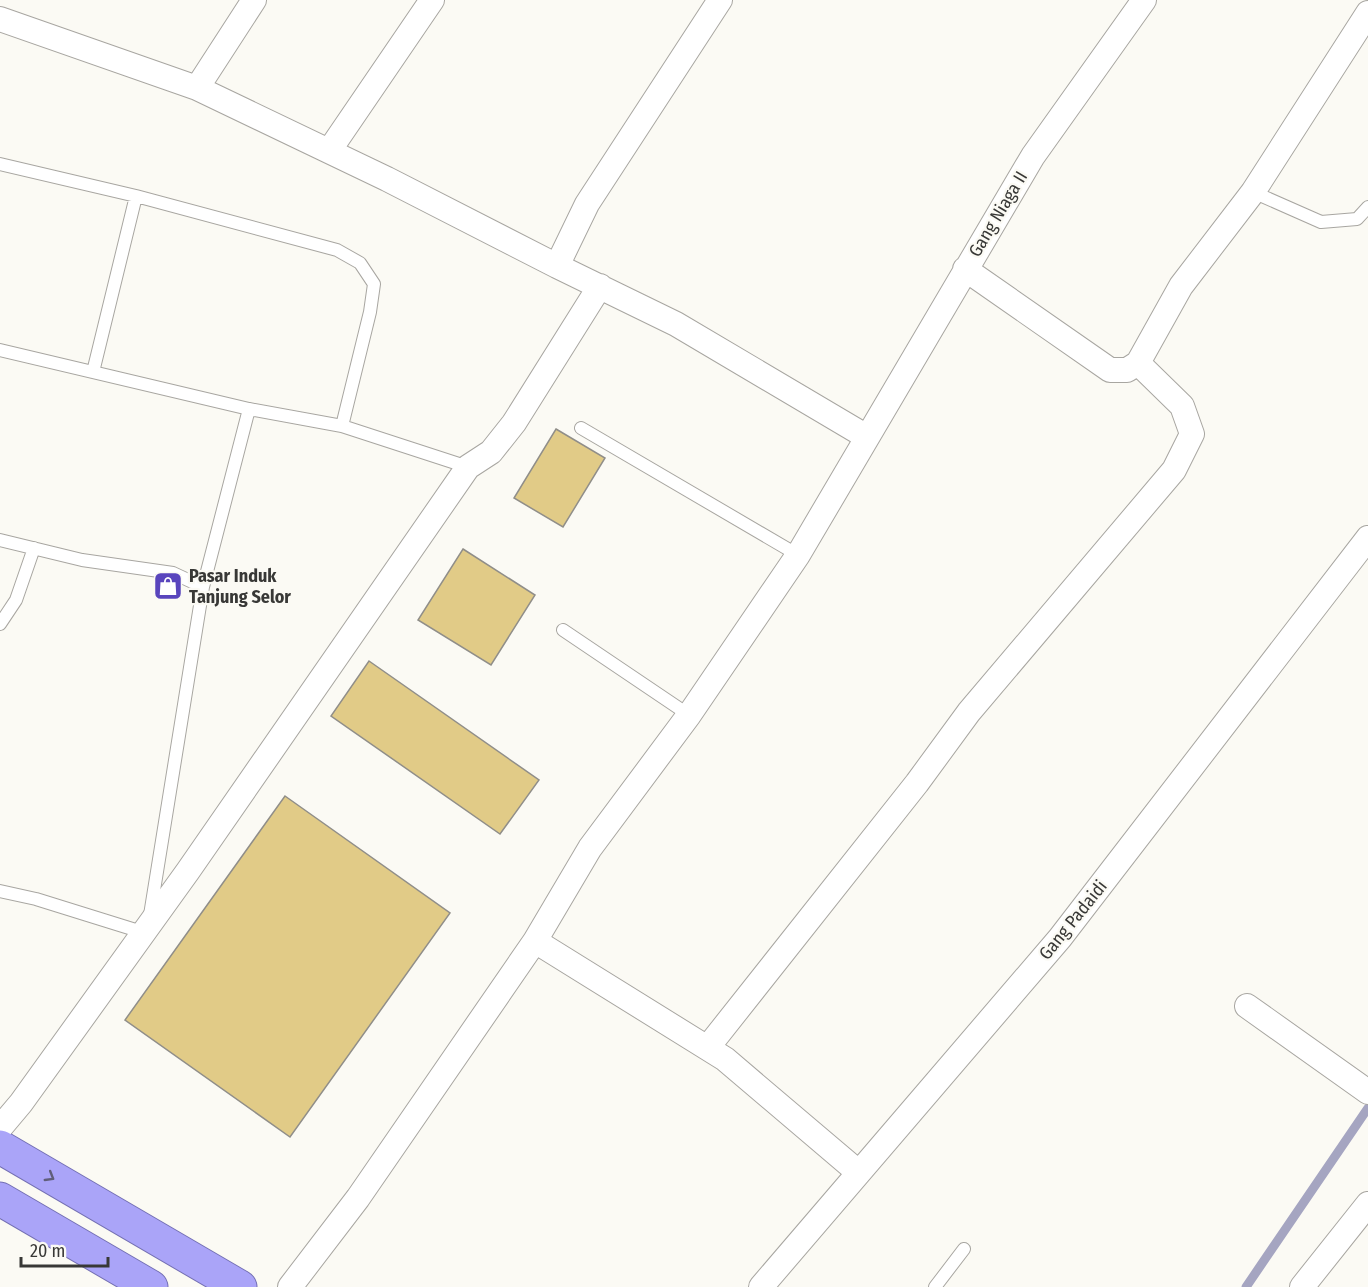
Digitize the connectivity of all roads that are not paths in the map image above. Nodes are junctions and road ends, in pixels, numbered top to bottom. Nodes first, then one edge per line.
1 (254, 0) edge
2 (432, 0) edge
3 (720, 0) edge
4 (1144, 0) edge
5 (1368, 13) edge
6 (0, 19) edge
7 (197, 88) junction
8 (328, 151) junction
9 (0, 164) edge
10 (1253, 192) junction
11 (136, 196) junction
12 (1368, 207) edge
13 (557, 266) junction
14 (965, 269) junction
15 (600, 286) junction
16 (0, 350) edge
17 (1138, 363) junction
18 (93, 372) junction
19 (249, 409) junction
20 (342, 426) junction
21 (581, 428) dead end
22 (867, 437) junction
23 (468, 467) junction
24 (1368, 538) edge
25 (0, 540) edge
26 (34, 548) junction
27 (798, 555) junction
28 (203, 587) junction
29 (0, 624) edge
30 (562, 630) dead end
31 (689, 715) junction
32 (0, 891) edge
33 (145, 928) junction
34 (535, 941) junction
35 (1247, 1006) dead end
36 (708, 1047) junction
37 (1366, 1091) edge
38 (0, 1128) edge
39 (0, 1147) edge
40 (858, 1172) junction
41 (0, 1199) edge
42 (1368, 1204) edge
43 (964, 1249) dead end
44 (151, 1287) edge
45 (240, 1287) edge
46 (290, 1287) edge
47 (760, 1287) edge
48 (935, 1287) edge
49 (1302, 1287) edge

1 - 7 street
2 - 8 street
3 - 13 street
4 - 14 street, Gang Niaga II
5 - 10 street
6 - 7 street
7 - 8 street
8 - 13 street
9 - 11 lane
10 - 12 lane
10 - 17 street
11 - 18 lane
11 - 20 lane
13 - 15 street
14 - 17 street
14 - 22 street, Gang Niaga II
15 - 22 street
15 - 23 street
16 - 18 lane
17 - 36 street
18 - 19 lane
19 - 20 lane
19 - 28 lane
20 - 23 lane
21 - 27 lane
22 - 27 street, Gang Niaga II
23 - 33 street
24 - 40 street, Gang Padaidi
25 - 26 lane
26 - 28 lane
26 - 29 lane
27 - 31 street, Gang Niaga II
28 - 33 lane
30 - 31 lane
31 - 34 street, Gang Niaga II
32 - 33 lane
33 - 38 street
34 - 36 street
34 - 46 street, Gang Niaga II
35 - 37 street
36 - 40 street
39 -> 45 highway
40 - 47 street, Gang Padaidi
41 - 44 highway
42 - 49 street
43 - 48 lane

